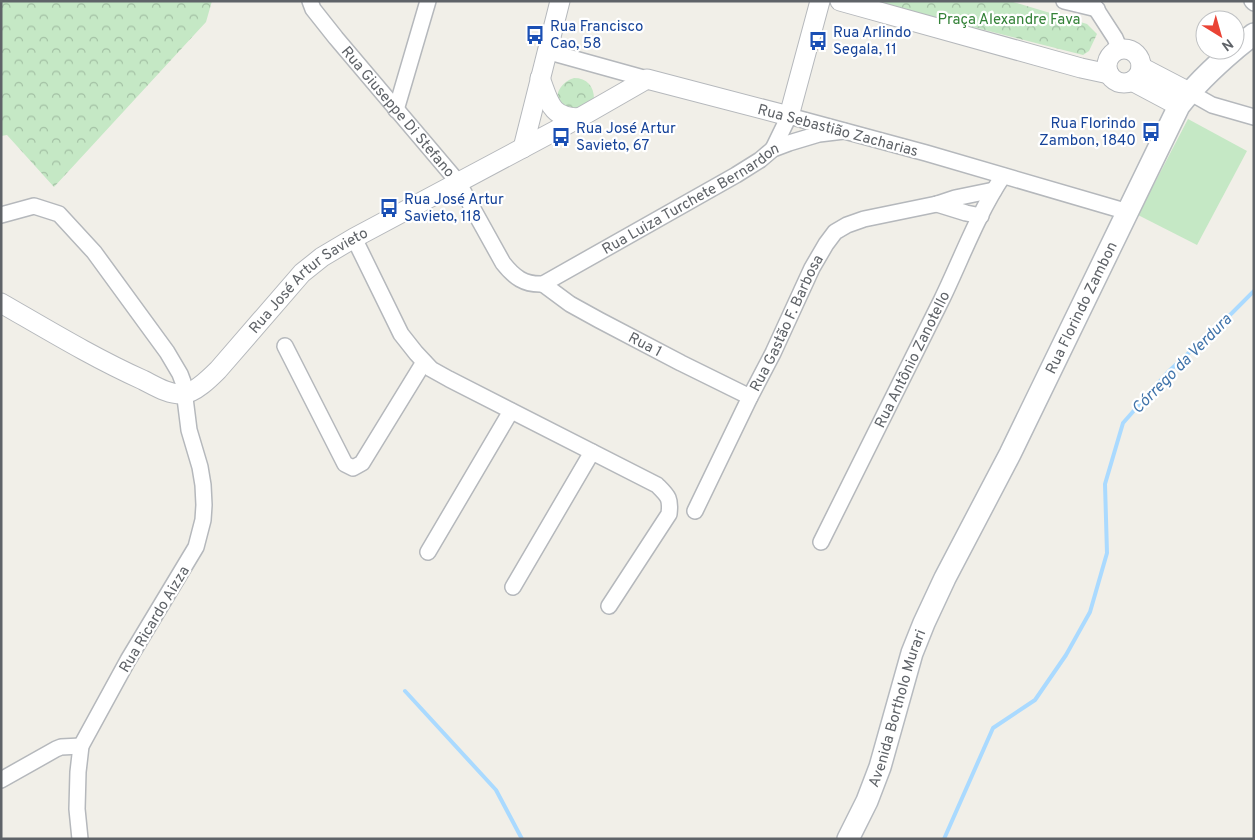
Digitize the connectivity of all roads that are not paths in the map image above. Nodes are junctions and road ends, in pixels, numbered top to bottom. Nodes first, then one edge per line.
1 (310, 1) edge
2 (428, 1) edge
3 (560, 1) edge
4 (820, 1) edge
5 (840, 1) edge
6 (1064, 1) edge
7 (1094, 5) edge
8 (1120, 50) junction
9 (546, 52) junction
10 (1221, 60) edge
11 (1109, 74) junction
12 (1136, 74) junction
13 (540, 78) junction
14 (647, 79) junction
15 (1192, 100) junction
16 (396, 110) junction
17 (789, 116) junction
18 (1254, 116) edge
19 (579, 118) junction
20 (844, 131) junction
21 (522, 148) junction
22 (774, 149) junction
23 (1004, 176) junction
24 (458, 182) junction
25 (994, 190) junction
26 (937, 204) junction
27 (1128, 212) junction
28 (1, 215) edge
29 (981, 216) junction
30 (354, 238) junction
31 (543, 284) junction
32 (1, 304) edge
33 (285, 346) dead end
34 (424, 362) junction
35 (190, 391) junction
36 (750, 397) junction
37 (511, 411) junction
38 (592, 452) junction
39 (695, 511) dead end
40 (821, 542) dead end
41 (428, 552) dead end
42 (945, 578) joint
43 (514, 587) dead end
44 (610, 606) dead end
45 (81, 746) junction
46 (1, 780) edge
47 (80, 839) edge
48 (848, 839) edge

1 - 16 street, Rua Giuseppe Di Stefano
2 - 16 street
3 - 9 street
4 - 17 street
5 - 11 street
6 - 7 street
7 - 8 street
8 - 11 street
8 - 12 street
9 - 13 street
9 - 14 street, Rua Sebastião Zacharias
10 - 15 main road, Rua Florindo Zambon
11 - 12 street
12 - 15 street
13 - 19 street
13 - 21 street
14 - 17 street, Rua Sebastião Zacharias
14 - 19 street, Rua José Artur Savieto
15 - 18 street
15 - 27 main road, Rua Florindo Zambon
16 - 24 street, Rua Giuseppe Di Stefano
17 - 20 street, Rua Sebastião Zacharias
17 - 22 street
19 - 21 street, Rua José Artur Savieto
20 - 22 street, Rua Luiza Turchete Bernardon
20 - 23 street, Rua Sebastião Zacharias
21 - 24 street, Rua José Artur Savieto
22 - 31 street, Rua Luiza Turchete Bernardon
23 - 25 street, Rua Antônio Zanotello
23 - 27 street, Rua Sebastião Zacharias
24 - 30 street, Rua José Artur Savieto
24 - 31 street, Rua Giuseppe Di Stefano
25 - 26 street, Rua Gastão F. Barbosa
25 - 29 street, Rua Antônio Zanotello
26 - 29 street
26 - 36 street, Rua Gastão F. Barbosa
27 - 42 main road, Rua Florindo Zambon
28 - 35 street, Rua Ricardo Aizza
29 - 40 street, Rua Antônio Zanotello
30 - 34 street
30 - 35 street, Rua José Artur Savieto
31 - 36 street, Rua 1
32 - 35 street
33 - 34 street
34 - 37 street
35 - 45 street, Rua Ricardo Aizza
36 - 39 street, Rua Gastão F. Barbosa
37 - 38 street
37 - 41 street
38 - 43 street
38 - 44 street
42 - 48 main road, Avenida Bortholo Murari
45 - 46 street
45 - 47 street, Rua Ricardo Aizza

